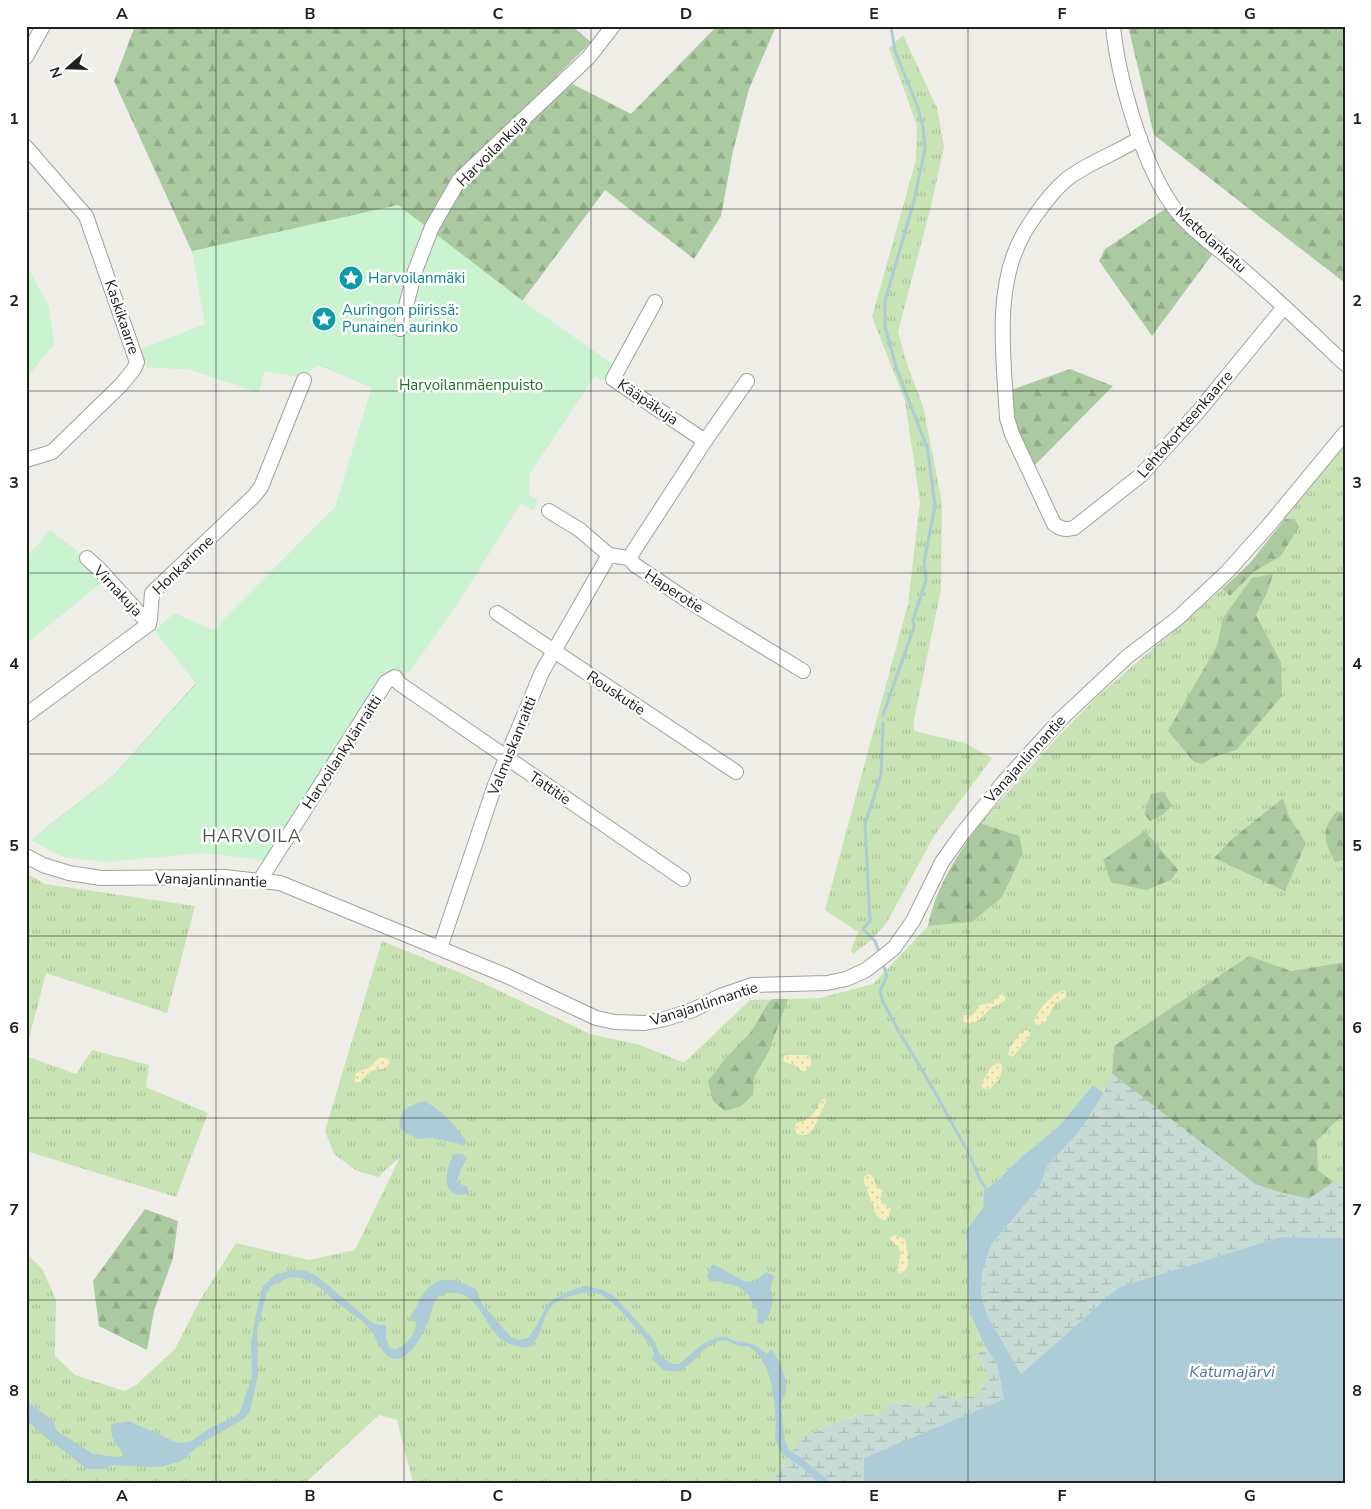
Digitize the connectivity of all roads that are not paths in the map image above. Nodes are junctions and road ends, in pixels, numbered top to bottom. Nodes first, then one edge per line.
1 (44, 26) edge
2 (613, 26) edge
3 (1113, 26) edge
4 (26, 57) edge
5 (1140, 138) junction
6 (26, 147) edge
7 (655, 302) dead end
8 (1284, 308) junction
9 (400, 329) dead end
10 (1345, 364) edge
11 (304, 380) dead end
12 (747, 381) dead end
13 (1345, 433) edge
14 (705, 441) junction
15 (26, 460) edge
16 (549, 512) dead end
17 (609, 555) junction
18 (88, 558) dead end
19 (629, 558) junction
20 (497, 613) dead end
21 (149, 624) junction
22 (553, 650) junction
23 (803, 671) dead end
24 (395, 677) joint
25 (26, 715) edge
26 (506, 758) junction
27 (736, 772) dead end
28 (26, 856) edge
29 (683, 879) dead end
30 (260, 880) junction
31 (440, 948) junction

1 - 4 street
2 - 9 street, Harvoilankuja
3 - 5 street, Mettolankatu
5 - 8 street, Mettolankatu
5 - 8 street, Lehtokortteenkaarre
6 - 15 street, Kaskikaarre
7 - 14 street, Kääpäkuja
8 - 10 street, Mettolankatu
11 - 21 street, Honkarinne
12 - 14 street
13 - 31 street, Vanajanlinnantie
14 - 19 street
16 - 17 street
17 - 19 street
17 - 22 street, Valmuskanraitti
18 - 21 street, Virnakuja
19 - 23 street, Haperotie
20 - 22 street, Rouskutie
21 - 25 street
22 - 26 street, Valmuskanraitti
22 - 27 street, Rouskutie
24 - 26 street, Tattitie
24 - 30 street, Harvoilankylänraitti
26 - 29 street, Tattitie
26 - 31 street, Valmuskanraitti
28 - 30 street, Vanajanlinnantie
30 - 31 street, Vanajanlinnantie

